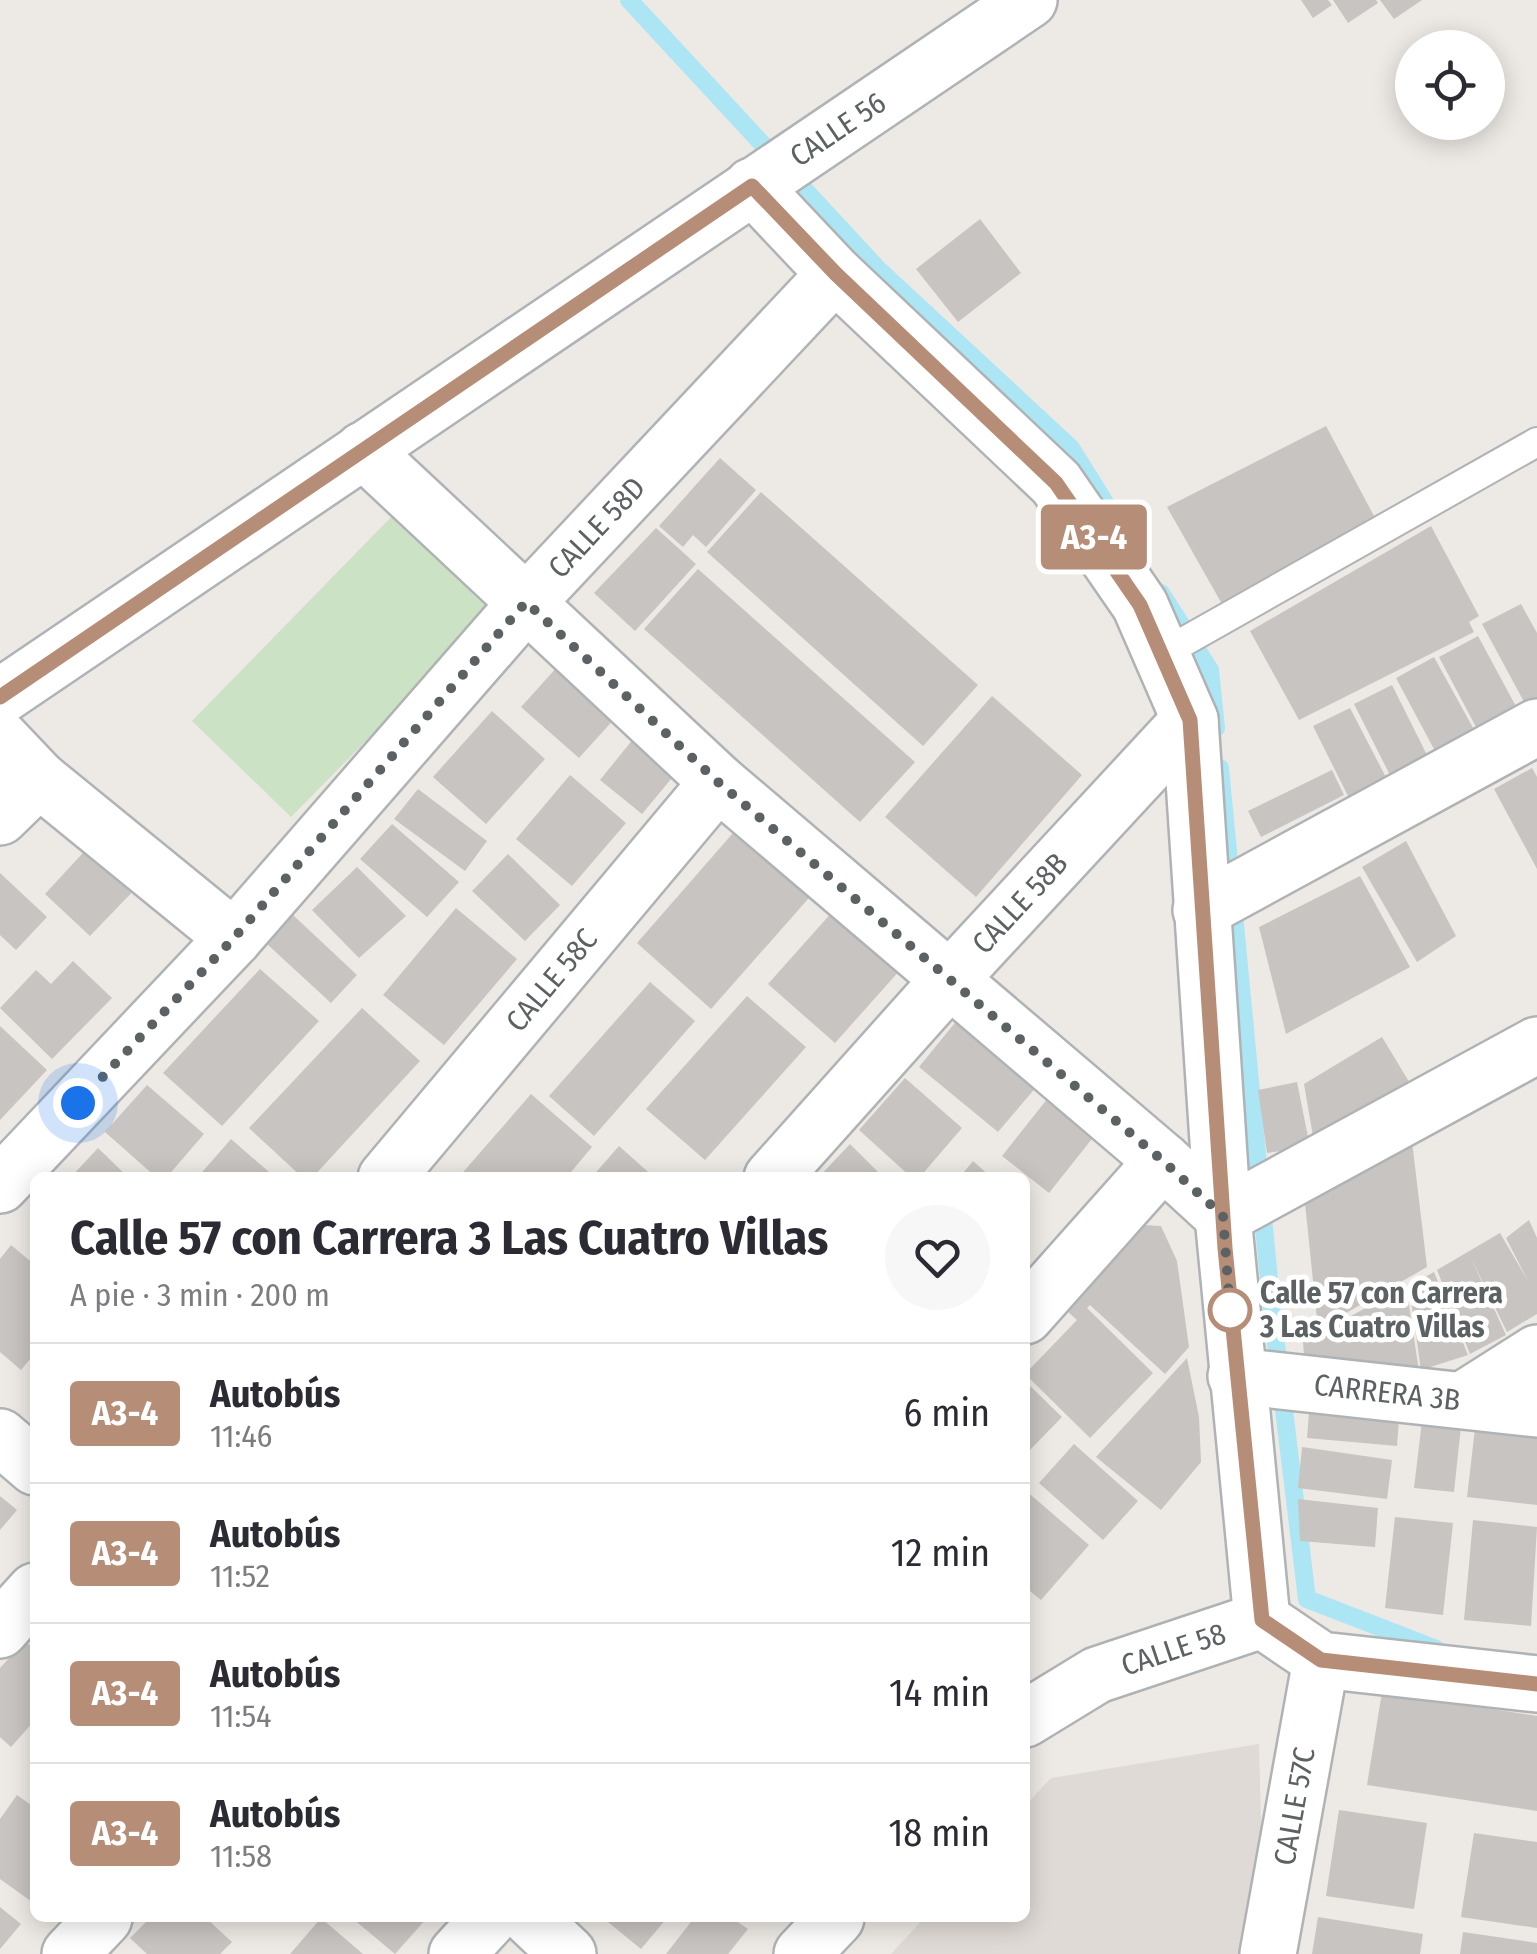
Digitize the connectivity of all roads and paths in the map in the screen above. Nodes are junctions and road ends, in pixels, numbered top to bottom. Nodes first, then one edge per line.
1 (1029, 0) edge
2 (752, 186) junction
3 (836, 274) junction
4 (1537, 442) edge
5 (363, 450) junction
6 (526, 602) junction
7 (1162, 654) junction
8 (0, 697) edge
9 (1190, 720) junction
10 (1537, 727) edge
11 (0, 738) edge
12 (38, 779) junction
13 (718, 782) junction
14 (0, 816) edge
15 (1200, 910) junction
16 (234, 938) junction
17 (950, 979) junction
18 (1537, 1044) edge
19 (1163, 1161) junction
20 (391, 1172) edge
21 (777, 1172) edge
22 (0, 1185) edge
23 (1223, 1216) junction
24 (1030, 1310) edge
25 (1537, 1353) edge
26 (1236, 1376) junction
27 (1463, 1400) junction
28 (1537, 1409) edge
29 (0, 1437) edge
30 (30, 1463) edge
31 (30, 1597) edge
32 (1262, 1620) junction
33 (0, 1630) edge
34 (1321, 1660) junction
35 (1537, 1684) edge
36 (1030, 1716) edge
37 (100, 1922) edge
38 (486, 1922) edge
39 (534, 1922) edge
40 (832, 1922) edge
41 (70, 1954) edge
42 (457, 1954) edge
43 (568, 1954) edge
44 (802, 1954) edge
45 (1268, 1954) edge

1 - 2 street, CALLE 56
2 - 3 street
2 - 5 street, CALLE 56
3 - 6 street, CALLE 58D
3 - 7 street
4 - 7 lane
5 - 6 street
5 - 8 street, CALLE 56
6 - 13 street
6 - 16 street, CALLE 58D
7 - 9 street
9 - 15 street
9 - 17 street, CALLE 58B
10 - 15 street
11 - 12 street
12 - 14 street
12 - 16 street
13 - 17 street
13 - 20 street, CALLE 58C
15 - 23 street
16 - 22 street, CALLE 58D
17 - 19 street
17 - 21 street, CALLE 58B
18 - 23 street
19 - 23 street
19 - 24 street
23 - 26 street
25 - 27 street
26 - 27 street, CARRERA 3B
26 - 32 street
27 - 28 street, CARRERA 3B
29 - 30 street
31 - 33 street
32 - 34 street, CALLE 58
32 - 36 street, CALLE 58
34 - 35 street
34 - 45 street, CALLE 57C
37 - 41 street
38 - 42 street
39 - 43 street
40 - 44 street

